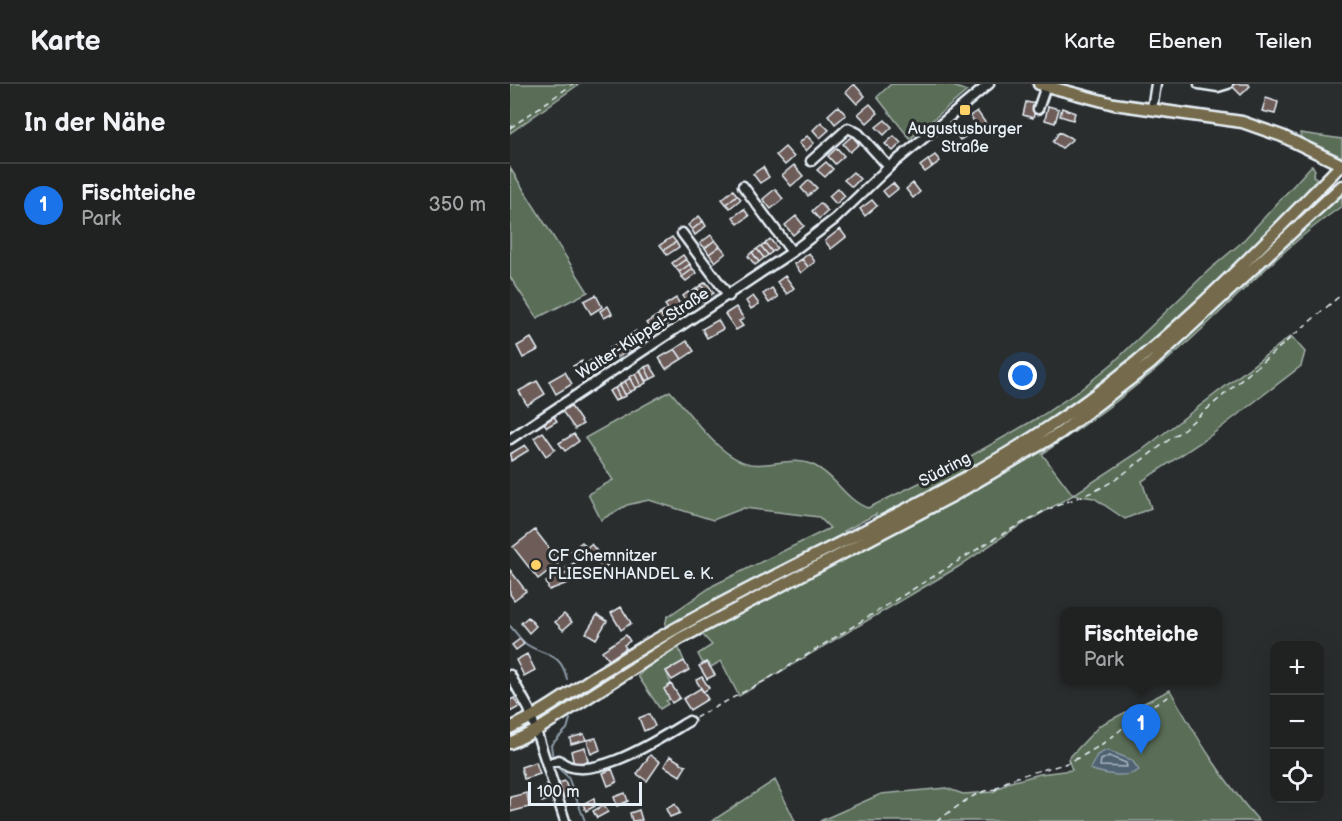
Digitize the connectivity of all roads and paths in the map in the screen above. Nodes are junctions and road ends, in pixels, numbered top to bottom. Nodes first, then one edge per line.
1 (573, 84) edge
2 (989, 84) edge
3 (1156, 84) edge
4 (1199, 84) edge
5 (1228, 84) edge
6 (1043, 85) edge
7 (1038, 109) dead end
8 (1152, 109) junction
9 (510, 128) edge
10 (811, 161) dead end
11 (1342, 165) edge
12 (888, 167) junction
13 (743, 186) dead end
14 (1342, 186) edge
15 (682, 233) dead end
16 (792, 252) junction
17 (1342, 294) edge
18 (729, 296) junction
19 (510, 439) edge
20 (879, 528) junction
21 (510, 675) edge
22 (1172, 695) dead end
23 (1136, 709) dead end
24 (1135, 714) junction
25 (532, 717) junction
26 (689, 721) joint
27 (510, 728) edge
28 (537, 730) junction
29 (510, 743) edge
30 (551, 762) junction
31 (995, 789) junction
32 (1001, 790) dead end
33 (565, 821) edge
34 (938, 821) edge

1 - 9 path
2 - 12 street, Walter-Klippel-Straße
3 - 8 street
4 - 5 street
6 - 7 street
6 - 8 main road
8 - 11 main road
10 - 12 street
11 - 20 main road, Südring
12 - 16 street, Walter-Klippel-Straße
13 - 16 street
14 - 20 main road, Südring
15 - 18 street
16 - 18 street, Walter-Klippel-Straße
17 - 26 path
18 - 19 street, Walter-Klippel-Straße
20 - 25 main road, Südring
20 - 28 main road, Südring
21 - 25 street
22 - 24 path
23 - 24 path
24 - 31 path
25 - 27 main road, Südring
25 - 28 street
26 - 30 street
28 - 29 main road, Südring
28 - 30 street
30 - 33 street
31 - 32 path
31 - 34 path

